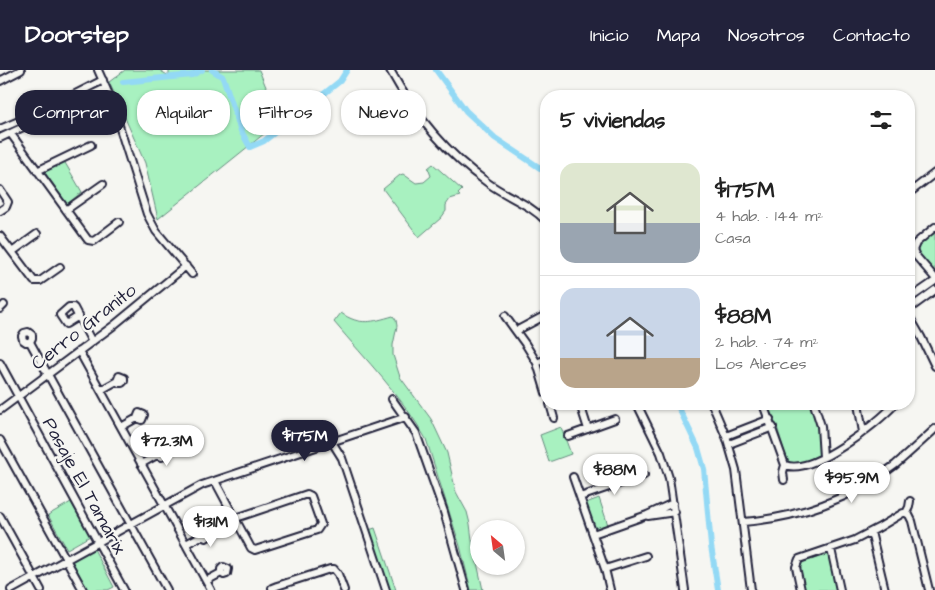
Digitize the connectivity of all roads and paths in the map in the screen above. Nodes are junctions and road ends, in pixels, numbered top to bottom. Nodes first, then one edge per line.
1 (21, 70) edge
2 (98, 70) edge
3 (390, 70) edge
4 (103, 80) junction
5 (0, 81) edge
6 (106, 88) junction
7 (0, 129) edge
8 (11, 134) junction
9 (0, 138) edge
10 (91, 145) dead end
11 (37, 171) junction
12 (935, 172) edge
13 (103, 184) dead end
14 (915, 188) edge
15 (0, 190) edge
16 (66, 210) junction
17 (0, 211) edge
18 (540, 216) edge
19 (119, 222) dead end
20 (935, 227) edge
21 (37, 234) dead end
22 (0, 236) edge
23 (915, 244) edge
24 (12, 252) junction
25 (915, 255) edge
26 (60, 266) dead end
27 (186, 266) junction
28 (192, 274) dead end
29 (935, 279) edge
30 (935, 290) edge
31 (915, 294) edge
32 (915, 305) edge
33 (79, 316) dead end
34 (505, 316) dead end
35 (540, 318) edge
36 (915, 326) edge
37 (516, 331) junction
38 (30, 342) dead end
39 (92, 342) junction
40 (79, 351) junction
41 (540, 362) edge
42 (0, 363) edge
43 (537, 363) junction
44 (935, 366) edge
45 (540, 373) edge
46 (48, 374) junction
47 (117, 381) dead end
48 (101, 390) junction
49 (18, 397) junction
50 (392, 399) dead end
51 (0, 410) edge
52 (552, 410) edge
53 (582, 410) edge
54 (640, 410) edge
55 (715, 410) edge
56 (766, 410) edge
57 (816, 410) edge
58 (859, 410) edge
59 (888, 410) edge
60 (406, 417) junction
61 (137, 418) dead end
62 (554, 418) dead end
63 (615, 419) dead end
64 (770, 419) junction
65 (121, 427) junction
66 (773, 427) junction
67 (588, 429) junction
68 (935, 429) edge
69 (323, 432) dead end
70 (864, 432) junction
71 (568, 436) dead end
72 (726, 436) junction
73 (0, 440) edge
74 (332, 442) junction
75 (729, 444) junction
76 (157, 455) dead end
77 (823, 457) junction
78 (141, 464) junction
79 (785, 465) junction
80 (644, 476) dead end
81 (573, 477) dead end
82 (784, 480) dead end
83 (214, 481) junction
84 (580, 497) junction
85 (910, 501) dead end
86 (673, 503) junction
87 (164, 505) junction
88 (675, 512) junction
89 (906, 513) junction
90 (647, 515) junction
91 (0, 516) edge
92 (236, 518) junction
93 (743, 522) junction
94 (131, 524) junction
95 (871, 532) junction
96 (593, 534) junction
97 (201, 536) dead end
98 (98, 542) junction
99 (186, 544) junction
100 (831, 549) junction
101 (646, 556) dead end
102 (66, 559) junction
103 (228, 569) dead end
104 (605, 569) junction
105 (34, 577) junction
106 (206, 581) junction
107 (11, 590) edge
108 (41, 590) edge
109 (83, 590) edge
110 (124, 590) edge
111 (167, 590) edge
112 (211, 590) edge
113 (273, 590) edge
114 (344, 590) edge
115 (386, 590) edge
116 (466, 590) edge
117 (610, 590) edge
118 (685, 590) edge
119 (751, 590) edge
120 (802, 590) edge
121 (840, 590) edge
122 (885, 590) edge
123 (929, 590) edge

1 - 5 street
2 - 4 street
3 - 18 street
4 - 6 street
4 - 7 street
6 - 8 street
6 - 27 street
8 - 9 street
8 - 11 street
10 - 11 street
11 - 16 street
12 - 14 street
13 - 16 street
15 - 17 street
16 - 19 street
20 - 23 street
21 - 24 street
22 - 24 street
24 - 26 street
25 - 29 street
27 - 28 street
27 - 39 street, Cerro Granito
29 - 31 street
30 - 32 street
33 - 39 street
34 - 37 street
35 - 37 street
36 - 44 street
37 - 43 street
38 - 46 street
39 - 40 street, Cerro Granito
40 - 46 street, Cerro Granito
40 - 48 street
41 - 43 street
42 - 49 street, Pasaje El Tamarix
43 - 45 street
46 - 49 street, Cerro Granito
46 - 94 street
47 - 48 street
48 - 65 street
49 - 51 street, Cerro Granito
49 - 98 street, Pasaje El Tamarix
50 - 60 street
52 - 62 street
53 - 67 street
54 - 86 street
55 - 72 street
56 - 64 street
57 - 77 street
58 - 70 street
59 - 70 street
60 - 74 street
60 - 116 street
61 - 65 street
63 - 67 street
64 - 66 street
64 - 72 street
65 - 78 street
66 - 75 street
66 - 79 street
67 - 71 street
68 - 93 street
69 - 74 street
70 - 77 street
72 - 75 street
73 - 102 street
74 - 83 street
74 - 115 street
75 - 93 street
76 - 78 street
77 - 79 street
78 - 87 street
79 - 82 street
80 - 84 street
81 - 84 street
83 - 87 street
83 - 92 street
84 - 96 street
85 - 89 street
86 - 88 street
86 - 90 street
87 - 94 street
87 - 99 street
88 - 90 street
88 - 118 street
89 - 95 street
89 - 123 street
90 - 96 street
91 - 105 street
92 - 92 street
93 - 119 street
94 - 98 street
94 - 111 street
95 - 100 street
95 - 122 street
96 - 104 street
97 - 99 street
98 - 102 street
98 - 110 street, Pasaje El Tamarix
99 - 106 street
100 - 120 street
100 - 121 street
101 - 104 street
102 - 105 street
102 - 109 street
103 - 106 street
104 - 117 street
105 - 107 street
105 - 108 street
106 - 112 street
113 - 114 street

